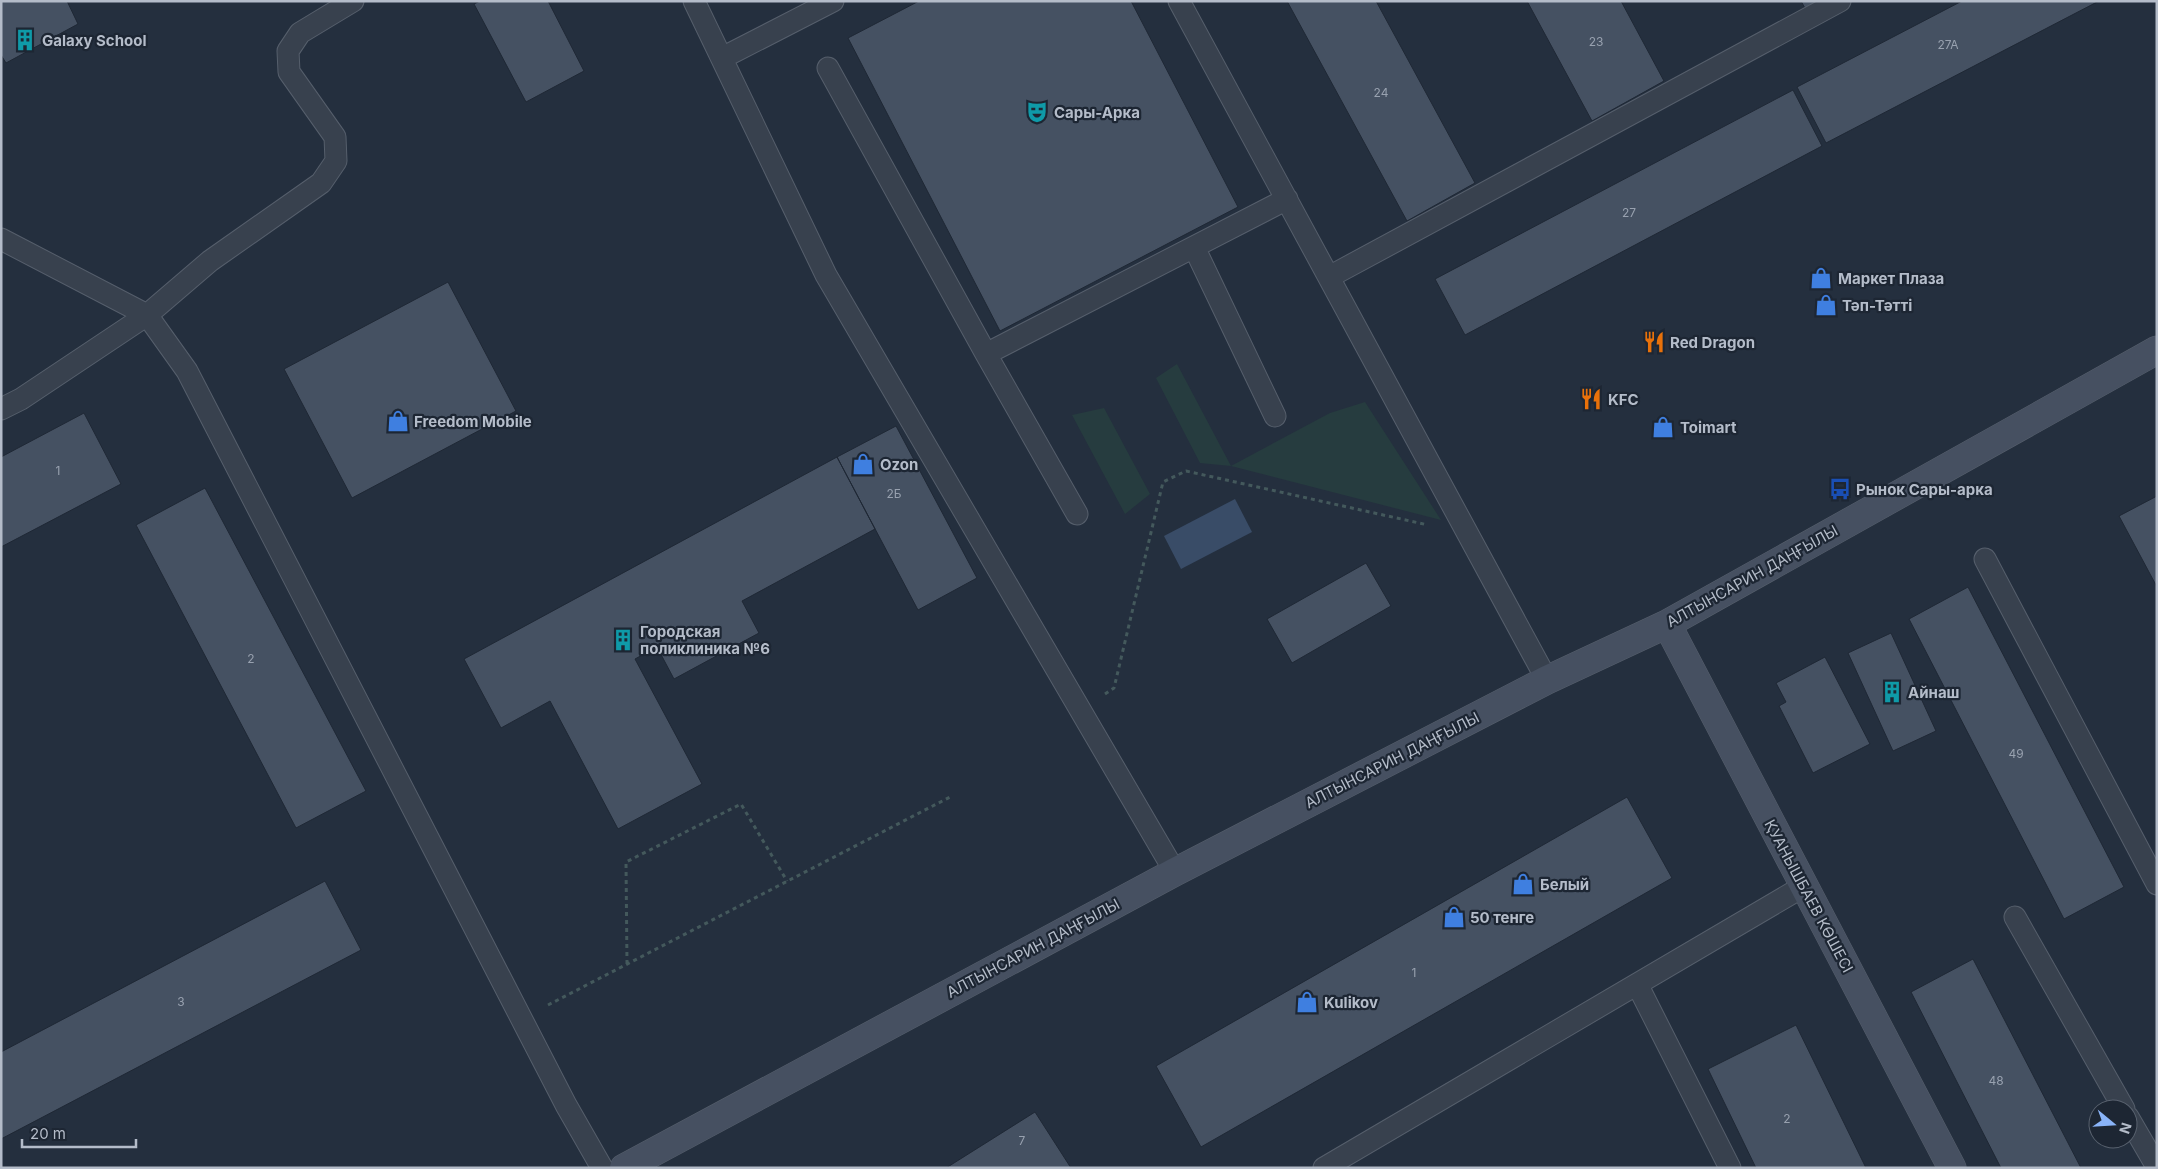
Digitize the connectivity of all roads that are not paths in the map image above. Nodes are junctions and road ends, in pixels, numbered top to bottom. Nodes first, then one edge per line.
1 (353, 1) edge
2 (694, 1) edge
3 (833, 1) edge
4 (1179, 1) edge
5 (1840, 1) edge
6 (722, 58) junction
7 (828, 68) dead end
8 (1286, 199) junction
9 (1, 239) edge
10 (1194, 247) junction
11 (1329, 277) junction
12 (147, 315) junction
13 (2157, 350) edge
14 (986, 354) junction
15 (1, 409) edge
16 (1275, 416) dead end
17 (1077, 514) dead end
18 (1985, 559) dead end
19 (1667, 624) junction
20 (1547, 680) junction
21 (1175, 872) junction
22 (2157, 884) edge
23 (1804, 886) junction
24 (2015, 917) dead end
25 (1637, 984) junction
26 (2118, 1099) edge
27 (2138, 1135) edge
28 (602, 1168) edge
29 (624, 1168) edge
30 (1324, 1168) edge
31 (1730, 1168) edge
32 (1952, 1168) edge
33 (2157, 1168) edge

1 - 12 lane
2 - 6 lane
3 - 6 lane
4 - 8 lane
5 - 11 lane
6 - 21 lane
7 - 14 lane
8 - 10 lane
8 - 11 lane
9 - 12 lane
10 - 14 lane
10 - 16 lane
11 - 20 lane
12 - 15 lane
12 - 28 lane
13 - 19 main road, АЛТЫНСАРИН ДАҢҒЫЛЫ
14 - 17 lane
18 - 22 lane
19 - 20 main road, АЛТЫНСАРИН ДАҢҒЫЛЫ
19 - 23 main road, ҚУАНЫШБАЕВ КӨШЕСІ
20 - 21 main road, АЛТЫНСАРИН ДАҢҒЫЛЫ
21 - 29 main road, АЛТЫНСАРИН ДАҢҒЫЛЫ
23 - 25 lane
23 - 32 main road, ҚУАНЫШБАЕВ КӨШЕСІ
24 - 26 lane
25 - 30 lane
25 - 31 lane
27 - 33 lane

